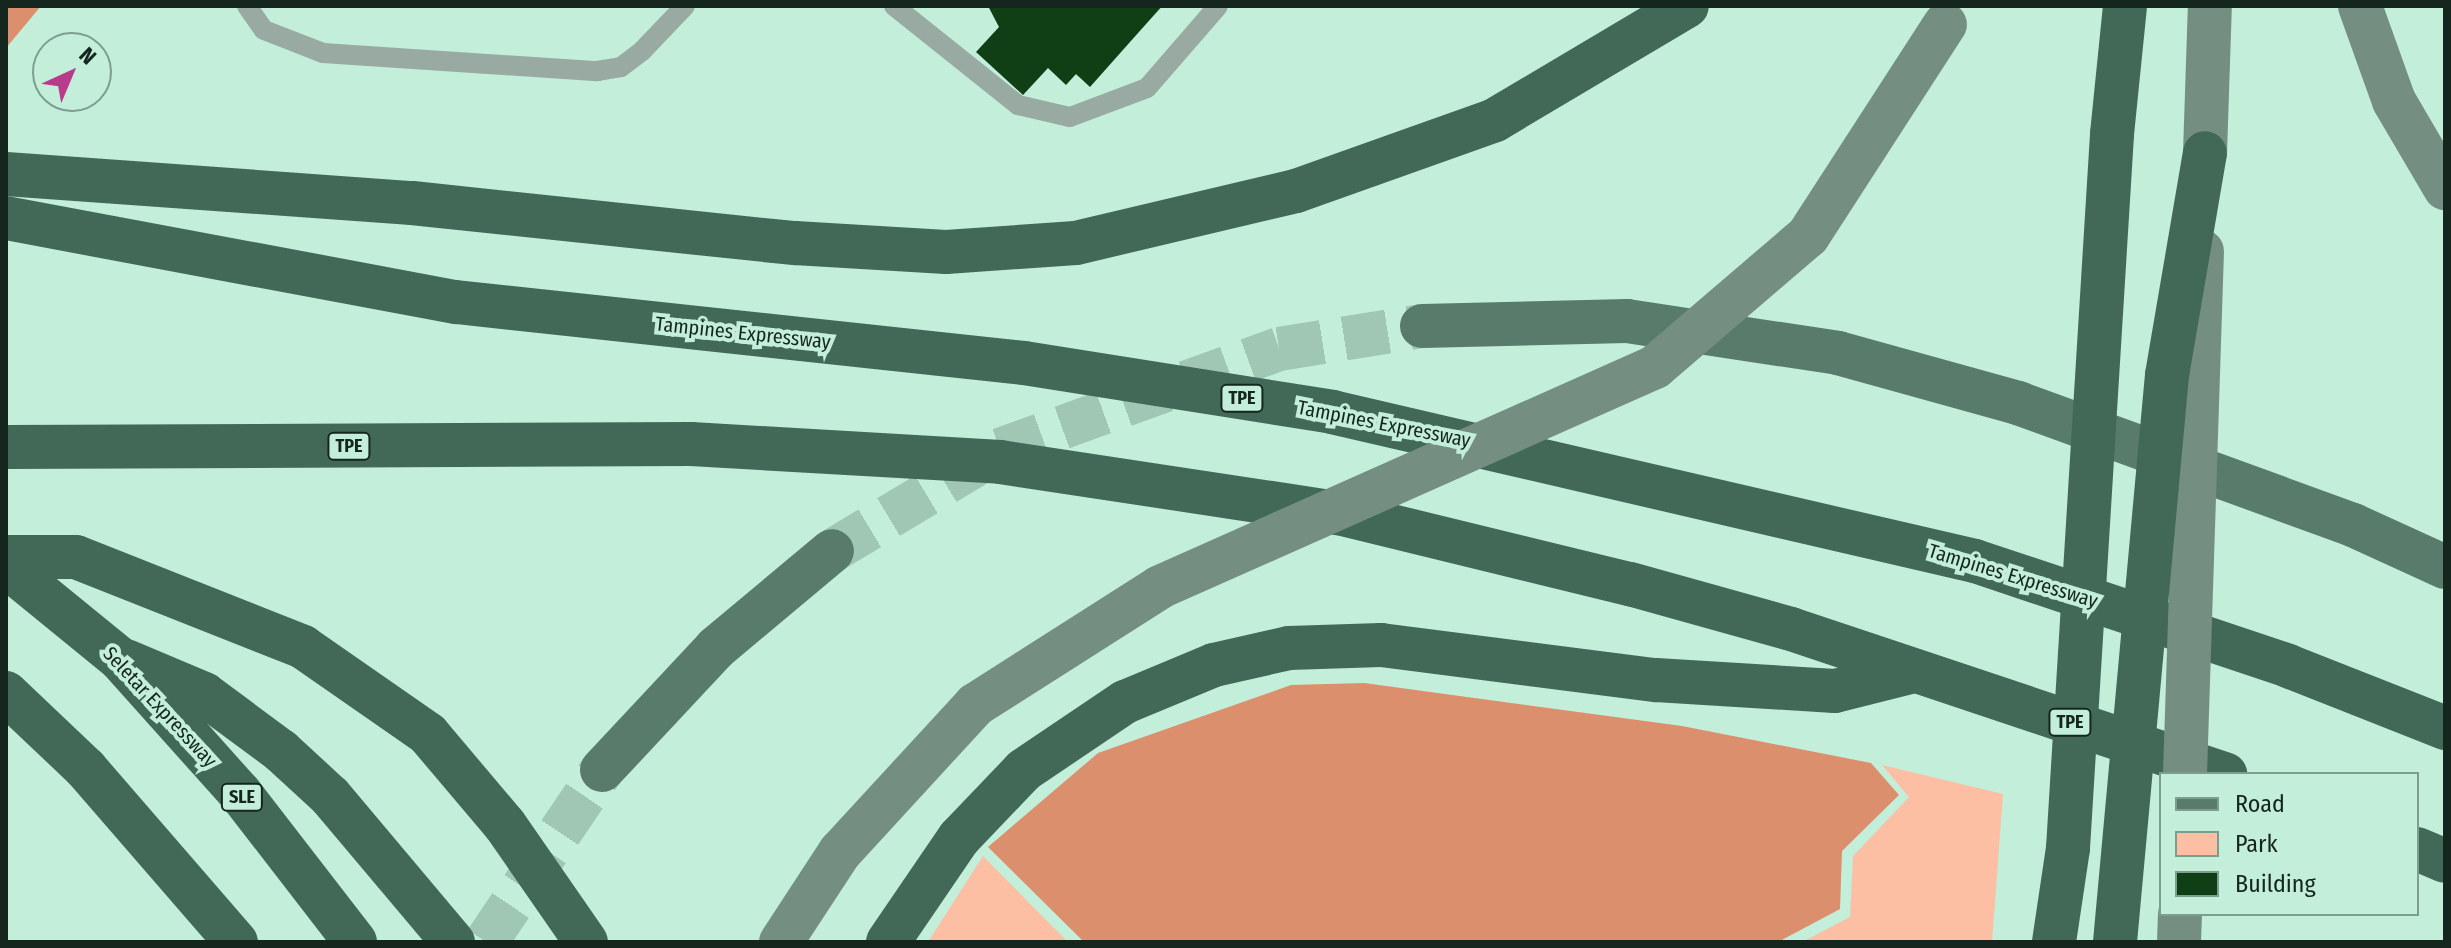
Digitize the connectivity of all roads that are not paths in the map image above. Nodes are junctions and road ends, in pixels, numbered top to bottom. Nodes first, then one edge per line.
1 (247, 6) edge
2 (685, 6) edge
3 (894, 6) edge
4 (1218, 6) edge
5 (1687, 6) edge
6 (2125, 6) edge
7 (2210, 6) edge
8 (2360, 6) edge
9 (1948, 15) edge
10 (2205, 153) junction
11 (6, 174) edge
12 (2445, 188) edge
13 (6, 218) edge
14 (1422, 326) tunnel mouth
15 (6, 447) edge
16 (832, 551) tunnel mouth
17 (6, 557) edge
18 (6, 566) edge
19 (2445, 567) edge
20 (120, 659) junction
21 (1914, 671) junction
22 (6, 693) edge
23 (2445, 728) edge
24 (602, 770) tunnel mouth
25 (2185, 772) edge
26 (2219, 772) edge
27 (2419, 850) edge
28 (2445, 861) edge
29 (2180, 916) edge
30 (236, 942) edge
31 (355, 942) edge
32 (453, 942) edge
33 (586, 942) edge
34 (781, 942) edge
35 (888, 942) edge
36 (2054, 942) edge
37 (2115, 942) edge
38 (2179, 942) edge

1 - 2 lane
3 - 4 lane
5 - 11 highway
6 - 36 highway, bridge
7 - 10 main road
8 - 12 main road
9 - 34 main road, bridge
10 - 25 main road, bridge
10 - 37 highway, bridge
13 - 23 highway, Tampines Expressway / TPE
14 - 19 main road
15 - 21 highway, TPE
16 - 24 main road
17 - 33 highway, bridge
18 - 20 highway, Seletar Expressway / SLE
20 - 31 highway, Seletar Expressway / SLE
20 - 32 highway
21 - 26 highway, TPE
21 - 35 highway
22 - 30 highway
27 - 28 highway
29 - 38 main road

